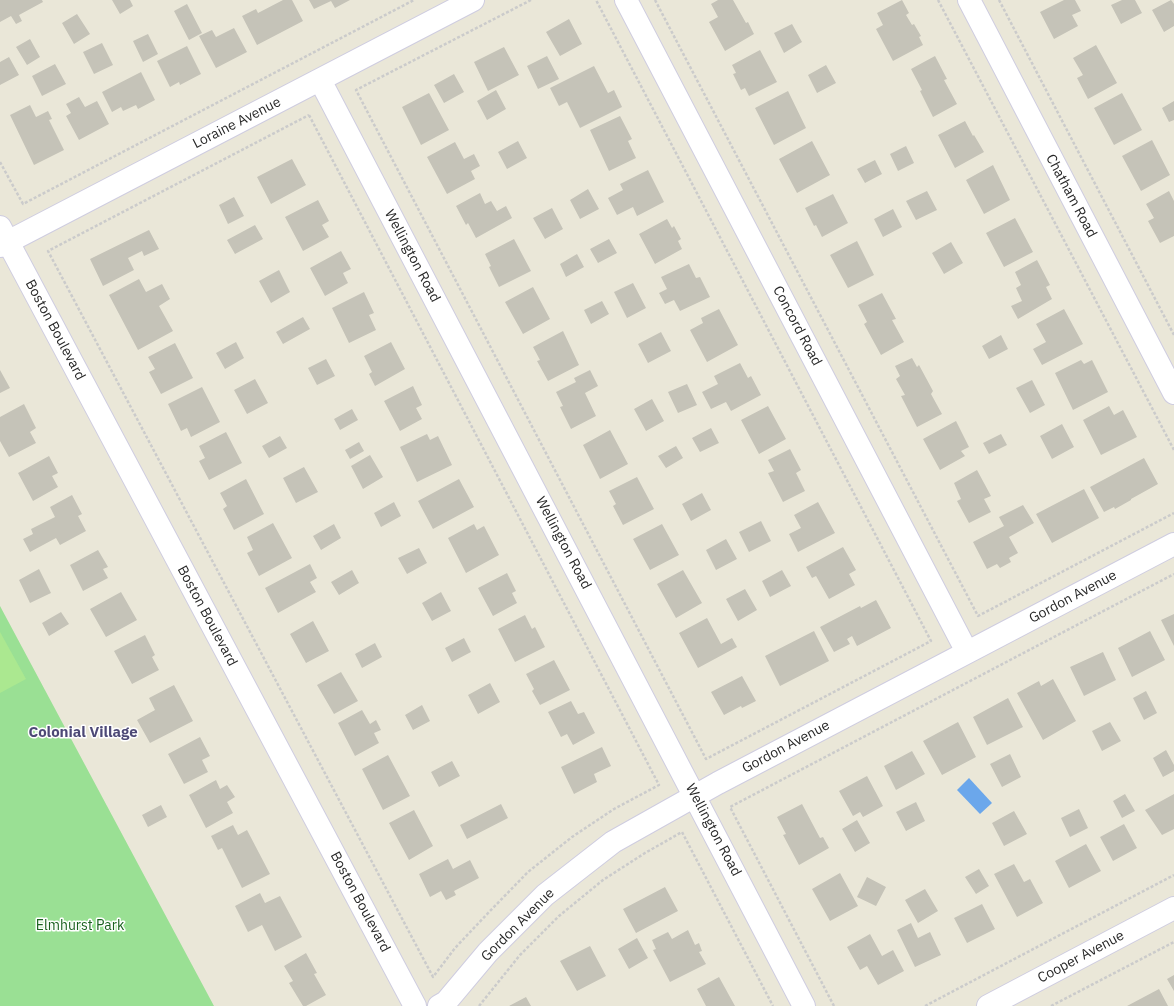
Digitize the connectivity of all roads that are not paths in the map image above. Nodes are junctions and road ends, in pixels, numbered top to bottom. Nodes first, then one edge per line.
1 (473, 0) edge
2 (626, 0) edge
3 (969, 0) edge
4 (320, 80) junction
5 (3, 238) edge
6 (1174, 393) edge
7 (1174, 544) edge
8 (967, 652) junction
9 (694, 795) junction
10 (1174, 908) edge
11 (415, 1006) edge
12 (439, 1006) edge
13 (804, 1006) edge
14 (988, 1006) edge

1 - 4 street, Loraine Avenue
2 - 8 street, Concord Road
3 - 6 street, Chatham Road
4 - 5 street, Loraine Avenue
4 - 9 street, Wellington Road
5 - 11 street, Boston Boulevard
7 - 8 street, Gordon Avenue
8 - 9 street, Gordon Avenue
9 - 12 street, Gordon Avenue
9 - 13 street, Wellington Road
10 - 14 street, Cooper Avenue

